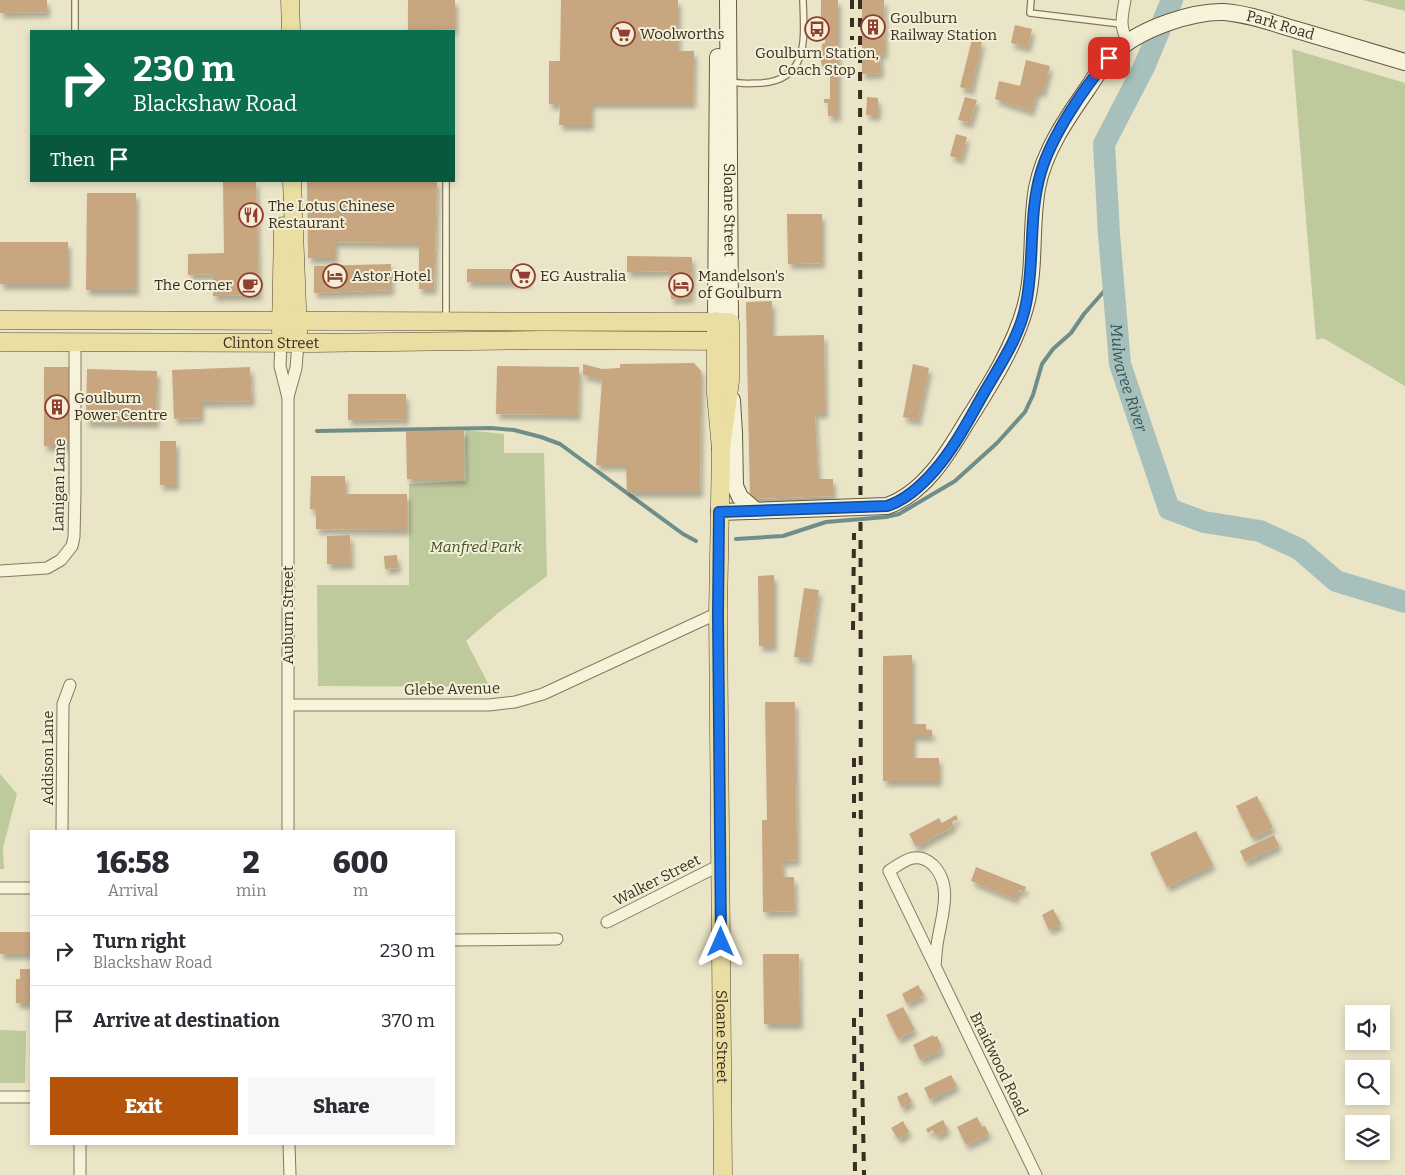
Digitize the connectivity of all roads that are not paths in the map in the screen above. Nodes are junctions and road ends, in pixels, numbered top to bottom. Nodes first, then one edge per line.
1 (75, 0) edge
2 (282, 0) edge
3 (290, 0) edge
4 (717, 0) edge
5 (728, 0) edge
6 (803, 0) edge
7 (1030, 0) edge
8 (1125, 0) edge
9 (1121, 24) junction
10 (76, 30) edge
11 (282, 30) edge
12 (291, 30) edge
13 (1128, 42) junction
14 (1405, 62) edge
15 (718, 67) junction
16 (735, 82) junction
17 (283, 182) edge
18 (292, 182) edge
19 (446, 182) edge
20 (0, 320) edge
21 (446, 320) junction
22 (290, 321) junction
23 (542, 321) junction
24 (723, 321) junction
25 (542, 340) junction
26 (722, 340) junction
27 (0, 342) edge
28 (75, 342) junction
29 (289, 343) junction
30 (730, 381) junction
31 (288, 398) junction
32 (721, 448) junction
33 (756, 511) junction
34 (719, 512) junction
35 (0, 571) edge
36 (718, 614) junction
37 (70, 685) dead end
38 (288, 705) junction
39 (62, 830) edge
40 (288, 830) edge
41 (720, 864) junction
42 (0, 888) edge
43 (30, 888) edge
44 (607, 922) dead end
45 (557, 939) dead end
46 (455, 940) edge
47 (935, 966) junction
48 (0, 1097) edge
49 (30, 1097) edge
50 (80, 1145) edge
51 (289, 1145) edge
52 (80, 1175) edge
53 (290, 1175) edge
54 (723, 1175) edge
55 (1036, 1175) edge

1 - 10 lane
2 - 11 main road
3 - 12 main road
4 - 15 street, Sloane Street
5 - 16 street, Sloane Street
6 - 16 lane
7 - 9 lane
8 - 9 street
9 - 13 street
13 - 14 street, Park Road
13 - 33 street, Park Road
15 - 16 lane
15 - 24 street, Sloane Street
16 - 24 street, Sloane Street
17 - 22 main road, Auburn Street
18 - 22 main road, Auburn Street
19 - 21 lane
20 - 22 main road, Clinton Street
21 - 22 main road, Clinton Street
21 - 23 main road, Clinton Street
22 - 29 main road, Auburn Street
23 - 24 main road, Clinton Street
23 - 25 main road
24 - 26 main road, Sloane Street
25 - 26 main road, Clinton Street
25 - 29 main road, Clinton Street
26 - 30 main road, Sloane Street
26 - 32 main road, Sloane Street
27 - 28 main road, Clinton Street
28 - 29 main road, Clinton Street
28 - 35 street, Lanigan Lane
29 - 31 street, Auburn Street
29 - 31 street, Auburn Street
30 - 32 main road, Sloane Street
30 - 33 street
31 - 38 street, Auburn Street
32 - 34 main road, Sloane Street
33 - 34 street, Park Road
34 - 36 main road, Sloane Street
36 - 38 street, Glebe Avenue
36 - 41 main road, Sloane Street
37 - 39 street, Addison Lane
38 - 40 street, Auburn Street
41 - 44 street, Walker Street
41 - 54 main road, Sloane Street
42 - 43 street
45 - 46 street
47 - 47 street, Braidwood Road
47 - 55 street, Braidwood Road
48 - 49 street
50 - 52 street
51 - 53 street

